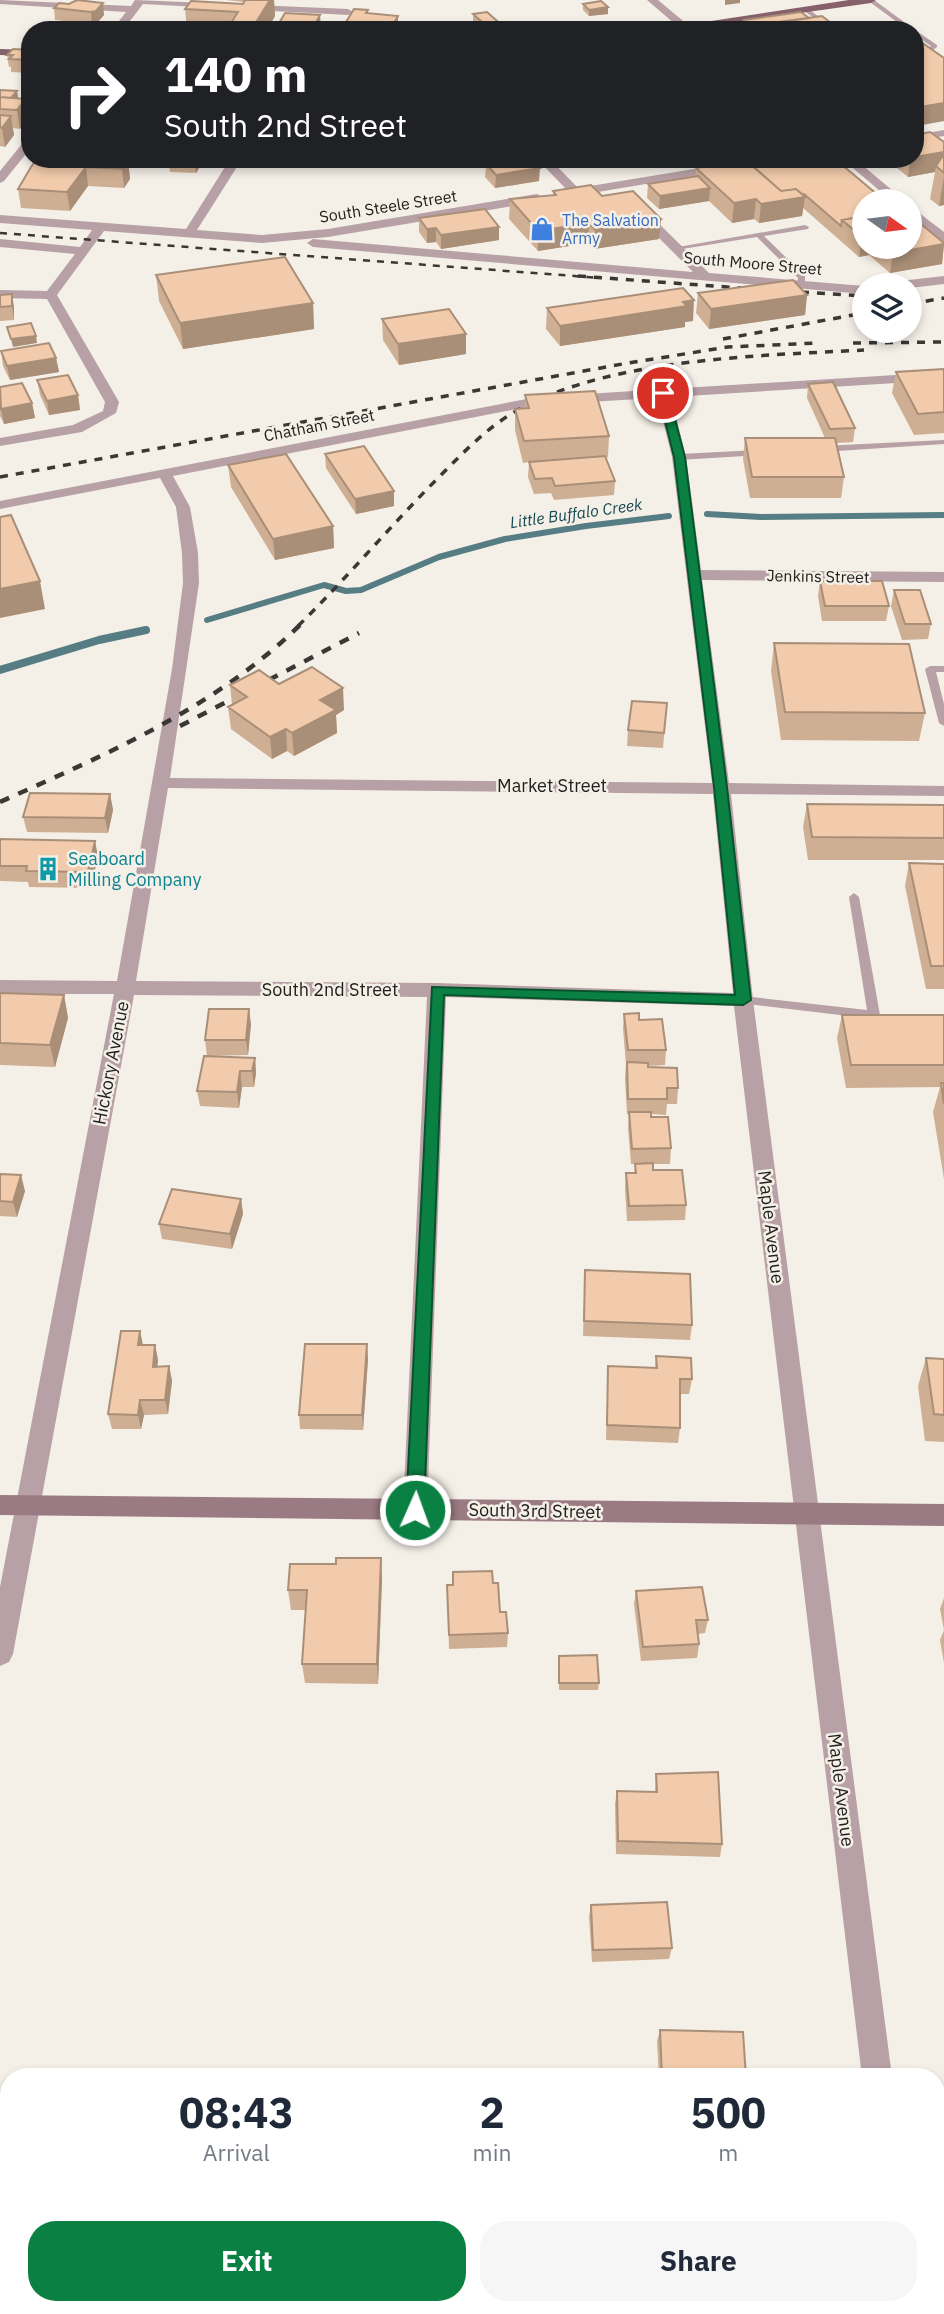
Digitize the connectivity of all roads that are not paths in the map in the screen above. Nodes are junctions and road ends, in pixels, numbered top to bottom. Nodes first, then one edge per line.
1 (355, 0) edge
2 (652, 0) edge
3 (870, 0) edge
4 (0, 1) edge
5 (178, 2) edge
6 (137, 4) edge
7 (805, 9) junction
8 (124, 21) edge
9 (678, 21) edge
10 (730, 21) edge
11 (822, 21) edge
12 (899, 21) edge
13 (924, 39) edge
14 (0, 52) edge
15 (924, 52) edge
16 (21, 53) edge
17 (944, 133) edge
18 (925, 139) edge
19 (21, 152) edge
20 (230, 168) edge
21 (553, 168) edge
22 (738, 168) edge
23 (859, 168) edge
24 (0, 179) edge
25 (884, 189) edge
26 (576, 192) junction
27 (621, 194) junction
28 (0, 219) edge
29 (922, 220) edge
30 (804, 227) dead end
31 (100, 228) junction
32 (189, 234) junction
33 (759, 234) junction
34 (944, 238) edge
35 (262, 239) junction
36 (0, 243) edge
37 (676, 248) junction
38 (81, 251) junction
39 (705, 276) junction
40 (944, 280) edge
41 (922, 282) edge
42 (801, 284) junction
43 (852, 288) edge
44 (0, 295) edge
45 (51, 295) junction
46 (944, 376) edge
47 (655, 394) junction
48 (0, 442) edge
49 (944, 442) edge
50 (805, 450) edge
51 (763, 452) edge
52 (679, 457) junction
53 (164, 473) junction
54 (0, 505) edge
55 (693, 575) junction
56 (944, 577) edge
57 (944, 669) edge
58 (944, 723) edge
59 (160, 783) junction
60 (721, 787) junction
61 (944, 791) edge
62 (854, 897) dead end
63 (0, 987) edge
64 (125, 989) junction
65 (437, 990) junction
66 (743, 1000) junction
67 (0, 1505) edge
68 (28, 1505) junction
69 (415, 1510) junction
70 (807, 1513) junction
71 (944, 1515) edge
72 (0, 1654) edge
73 (876, 2068) edge

1 - 5 street
2 - 9 street
3 - 7 main road
3 - 12 lane
4 - 6 street
5 - 6 street
6 - 8 street
7 - 10 main road
7 - 11 lane
13 - 15 lane
14 - 16 main road
17 - 18 street
19 - 24 street
20 - 32 street
21 - 26 street
22 - 27 street, South Steele Street
23 - 25 street
26 - 27 street, South Steele Street
26 - 35 street, South Steele Street
27 - 37 street
28 - 31 street, South Steele Street
29 - 34 street
30 - 33 lane
31 - 32 street, South Steele Street
31 - 38 street
32 - 35 street, South Steele Street
33 - 37 lane
33 - 42 lane
35 - 39 street, South Moore Street
36 - 38 street
37 - 39 street
38 - 45 street
39 - 42 street, South Moore Street
40 - 41 street
42 - 43 street, South Moore Street
44 - 45 street
45 - 48 street
46 - 47 street, Chatham Street
47 - 52 street, Maple Avenue
47 - 53 street, Chatham Street
49 - 50 lane
51 - 52 lane
52 - 55 street, Maple Avenue
53 - 54 street, Chatham Street
53 - 59 street, Hickory Avenue
55 - 56 street, Jenkins Street
55 - 60 street, Maple Avenue
57 - 58 lane
59 - 60 street, Market Street
59 - 64 street, Hickory Avenue
60 - 61 street, Market Street
60 - 66 street, Maple Avenue
62 - 66 lane
63 - 64 street, South 2nd Street
64 - 65 street, South 2nd Street
64 - 68 street, Hickory Avenue
65 - 66 street, South 2nd Street
65 - 69 street
66 - 70 street, Maple Avenue
67 - 68 street, South 3rd Street
68 - 69 street, South 3rd Street
68 - 72 street, Hickory Avenue
69 - 70 street, South 3rd Street
70 - 71 street, South 3rd Street
70 - 73 street, Maple Avenue

